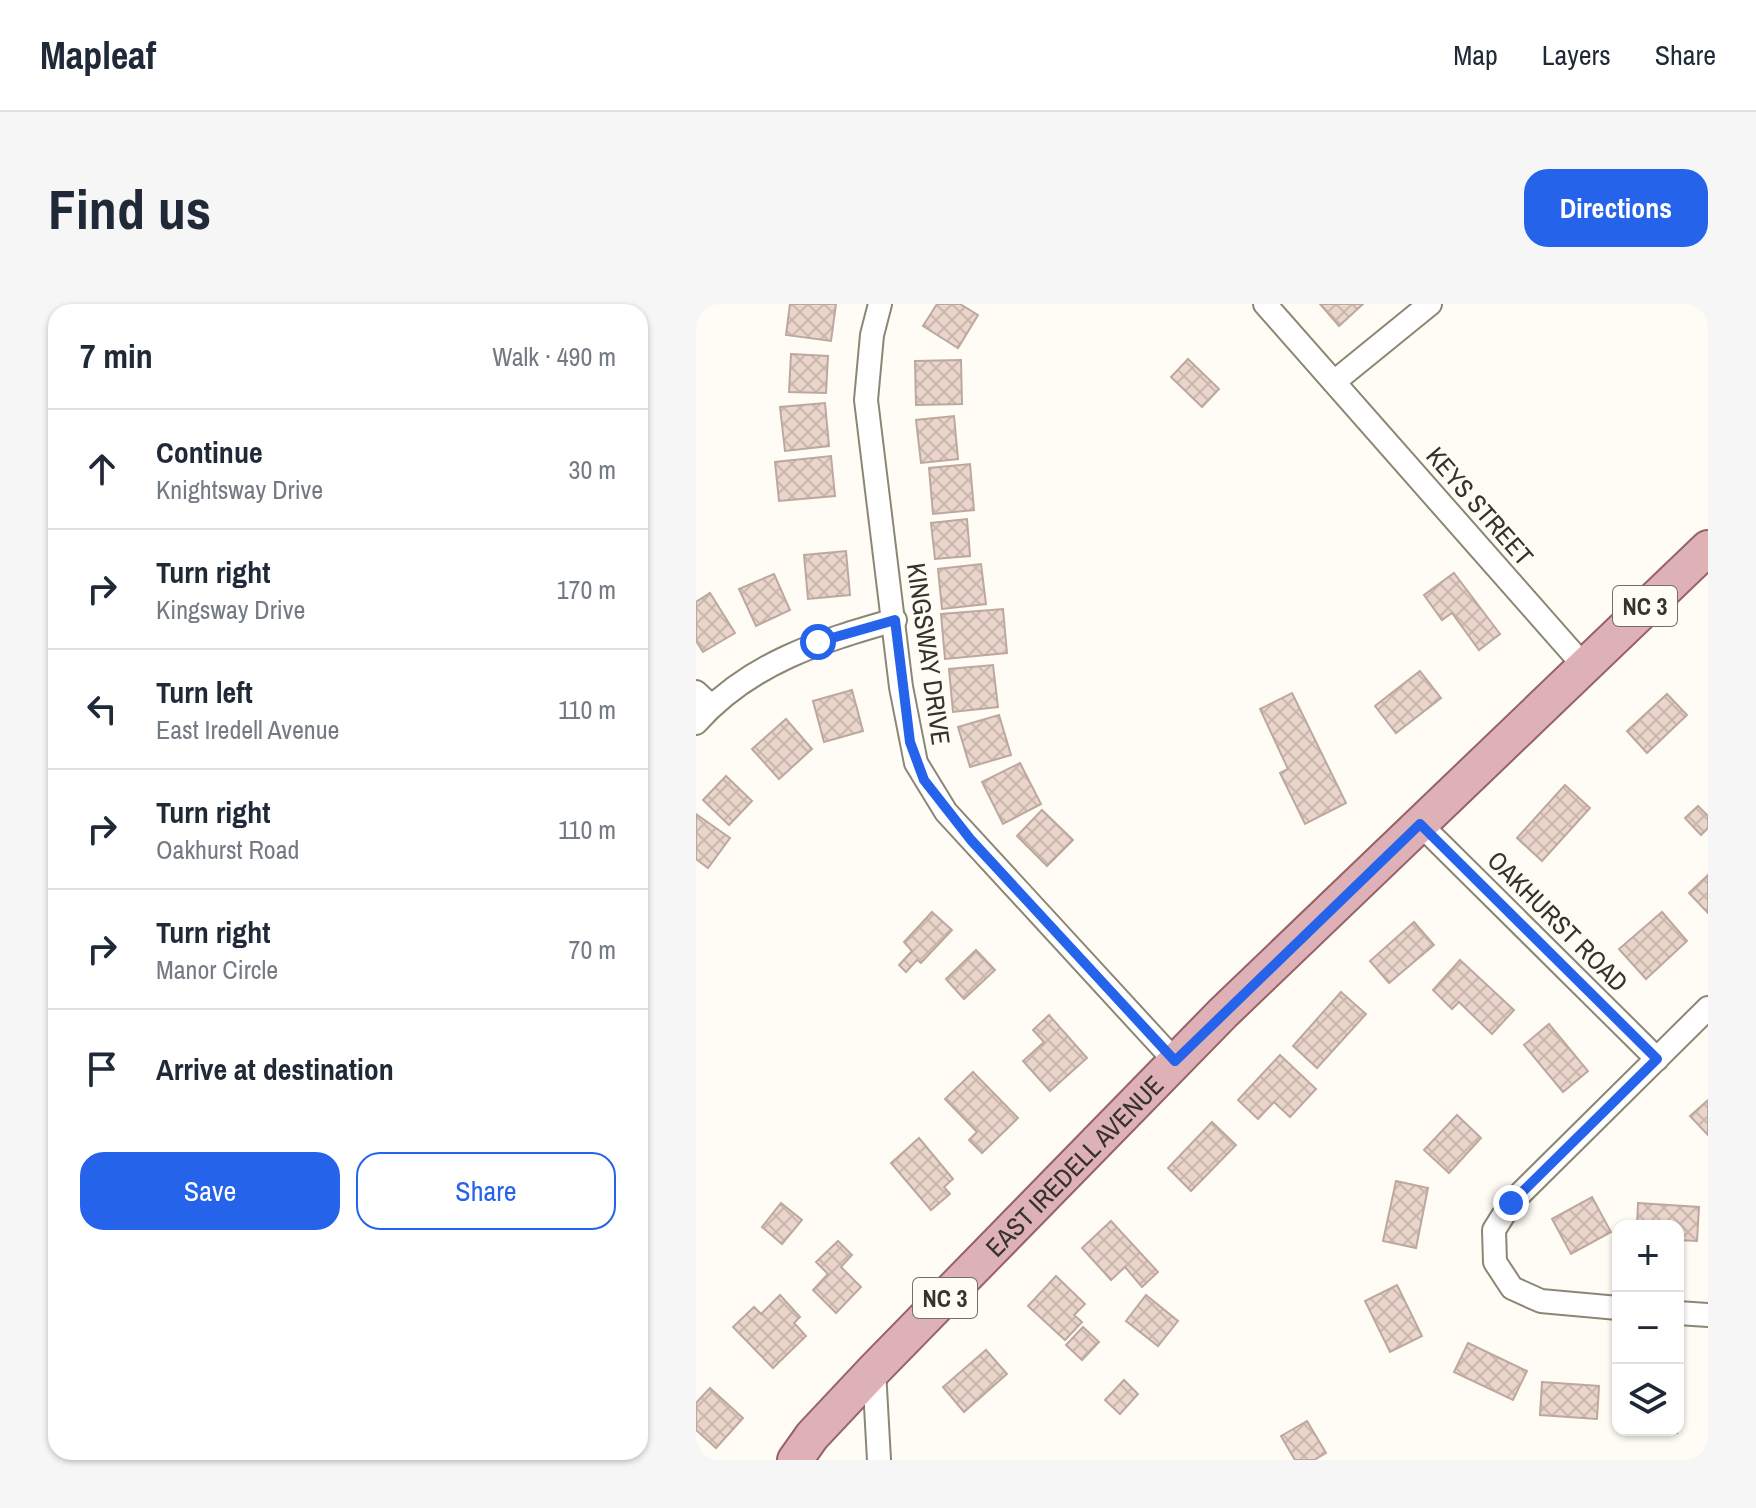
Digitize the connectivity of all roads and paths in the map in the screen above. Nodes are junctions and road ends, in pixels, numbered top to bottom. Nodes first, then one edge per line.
1 (880, 304) edge
2 (1265, 304) edge
3 (1430, 304) edge
4 (1334, 382) junction
5 (1708, 548) edge
6 (895, 620) junction
7 (1584, 666) junction
8 (704, 699) edge
9 (696, 723) edge
10 (1420, 824) junction
11 (1708, 1008) edge
12 (1657, 1059) junction
13 (1175, 1061) junction
14 (1612, 1307) edge
15 (1684, 1313) edge
16 (1708, 1315) edge
17 (874, 1370) junction
18 (795, 1460) edge
19 (879, 1460) edge

1 - 6 street, KINGSWAY DRIVE
2 - 4 street, KEYS STREET
3 - 4 street
4 - 7 street, KEYS STREET
5 - 7 main road, EAST IREDELL AVENUE / NC 3
6 - 8 street
6 - 13 street, KINGSWAY DRIVE
7 - 10 main road, EAST IREDELL AVENUE / NC 3
8 - 9 street
10 - 12 street, OAKHURST ROAD
10 - 13 main road, EAST IREDELL AVENUE / NC 3
11 - 12 street
12 - 14 street
13 - 17 main road, EAST IREDELL AVENUE / NC 3
15 - 16 street
17 - 18 main road, EAST IREDELL AVENUE / NC 3
17 - 19 street

